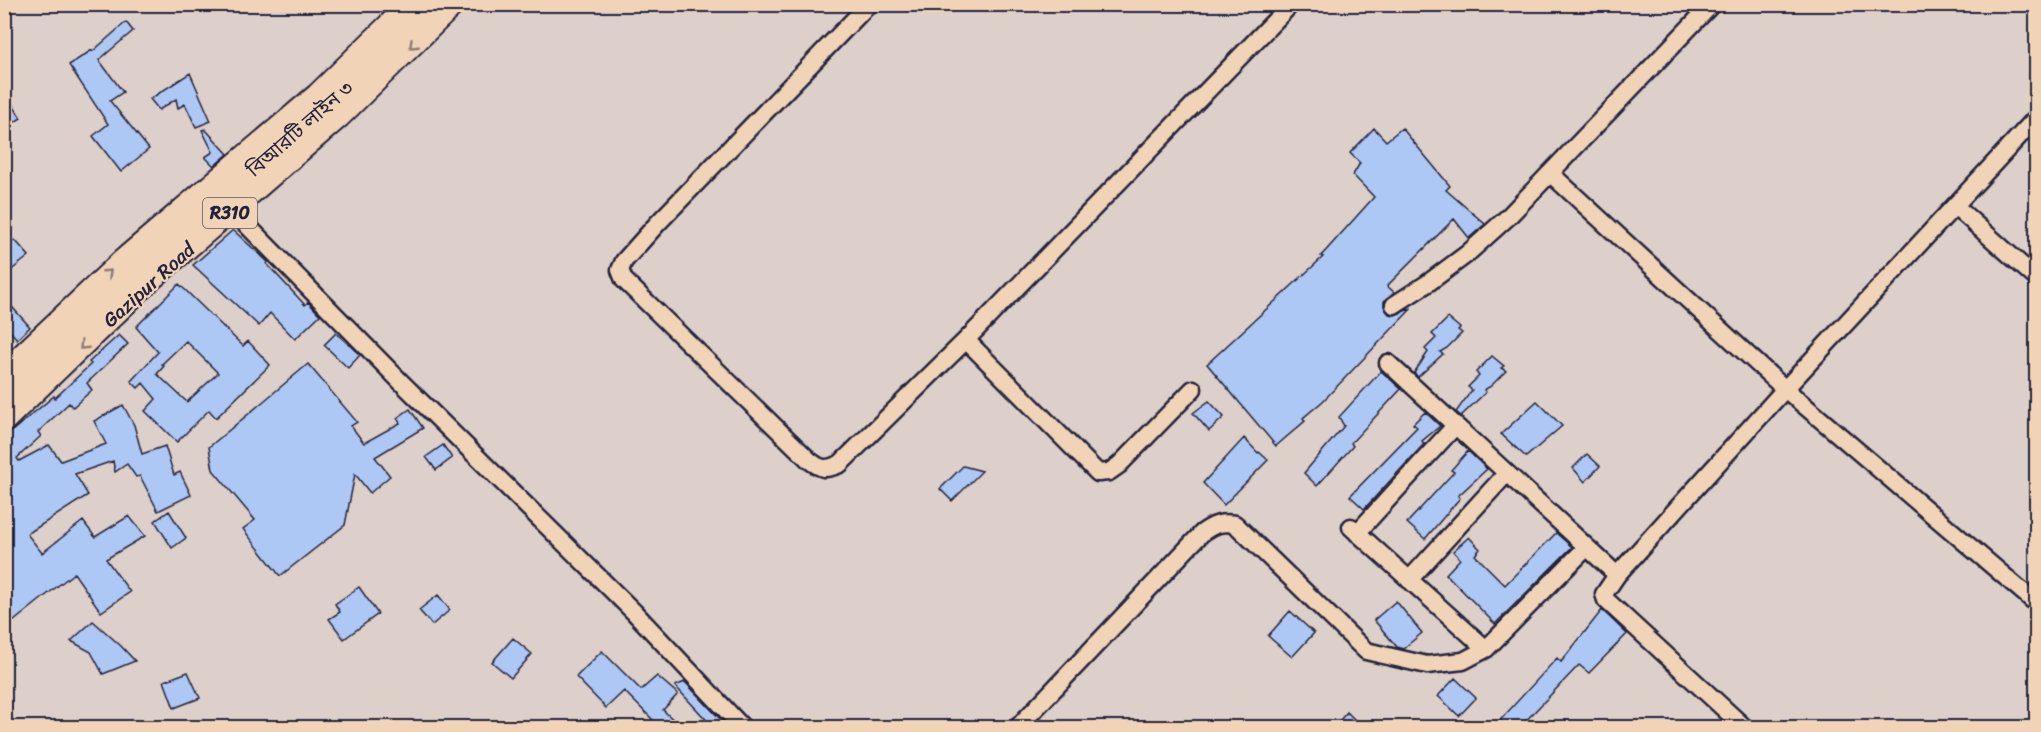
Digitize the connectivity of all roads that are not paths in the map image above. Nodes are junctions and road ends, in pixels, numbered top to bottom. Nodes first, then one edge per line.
1 (410, 4) edge
2 (433, 4) edge
3 (455, 4) edge
4 (869, 4) edge
5 (1291, 4) edge
6 (1712, 4) edge
7 (2037, 118) edge
8 (1551, 174) junction
9 (1955, 206) junction
10 (232, 211) junction
11 (2037, 278) edge
12 (1394, 305) dead end
13 (966, 340) junction
14 (1388, 363) dead end
15 (5, 370) edge
16 (1193, 389) dead end
17 (1785, 389) junction
18 (4, 397) edge
19 (4, 422) edge
20 (1455, 426) junction
21 (1506, 474) junction
22 (1586, 548) junction
23 (1617, 575) junction
24 (1409, 580) junction
25 (2037, 603) edge
26 (1486, 649) junction
27 (743, 728) edge
28 (1017, 728) edge
29 (1745, 728) edge

15 -> 1 main road, Gazipur Road / R310
2 - 18 main road, বিআরটি লাইন ৩
3 -> 10 main road, Gazipur Road / R310
4 - 13 street
5 - 13 street
6 - 8 street
7 - 9 street
8 - 12 street
8 - 17 street
9 - 11 street
9 - 17 street
10 -> 19 main road, Gazipur Road / R310
10 - 27 street
13 - 16 street
14 - 20 street
17 - 23 street
17 - 25 street
20 - 21 street
20 - 24 street
21 - 22 street
21 - 24 street
22 - 23 street
22 - 26 street
23 - 29 street
24 - 26 street
26 - 28 street

